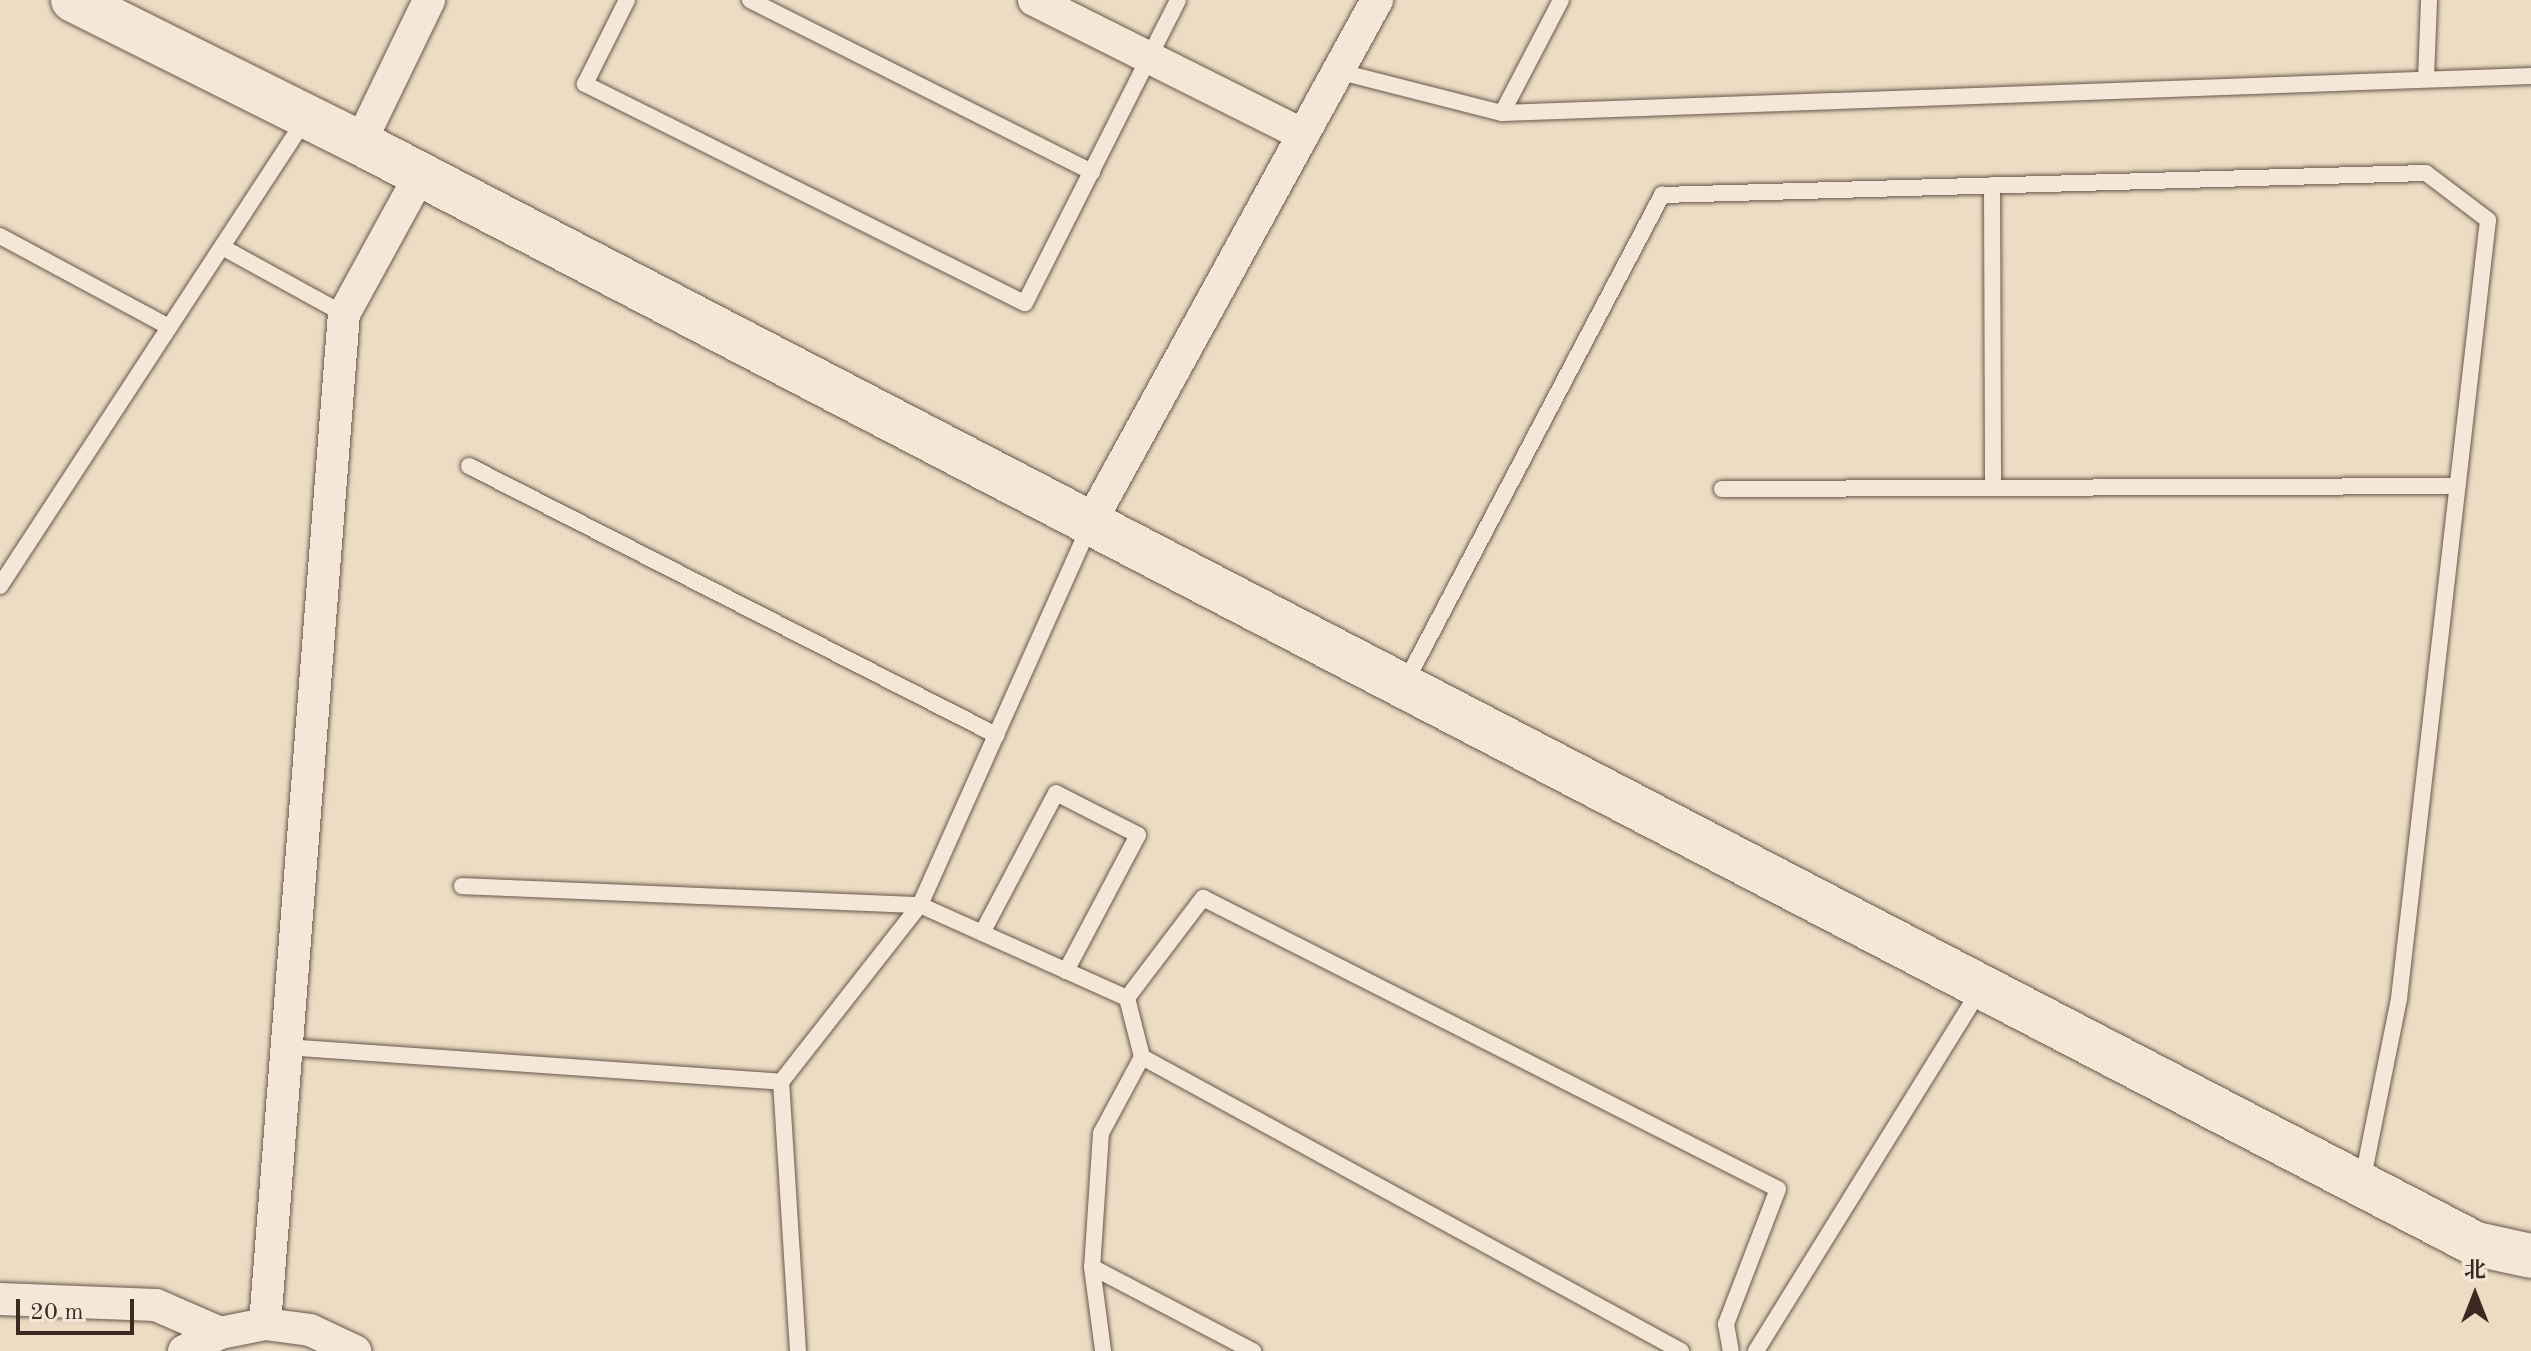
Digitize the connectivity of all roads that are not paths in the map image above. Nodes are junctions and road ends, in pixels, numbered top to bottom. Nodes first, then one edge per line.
1 (73, 0) edge
2 (429, 0) edge
3 (627, 0) edge
4 (750, 0) edge
5 (1034, 0) edge
6 (1178, 0) edge
7 (1377, 0) edge
8 (1561, 0) edge
9 (2429, 0) edge
10 (1150, 58) junction
11 (1337, 71) junction
12 (2531, 76) edge
13 (2426, 79) junction
14 (1502, 113) junction
15 (307, 117) junction
16 (1300, 133) junction
17 (360, 143) junction
18 (1092, 172) junction
19 (420, 175) junction
20 (1992, 185) junction
21 (0, 236) edge
22 (222, 247) junction
23 (344, 314) junction
24 (169, 327) junction
25 (469, 466) dead end
26 (2456, 486) junction
27 (1993, 488) junction
28 (1722, 489) dead end
29 (1090, 523) junction
30 (0, 586) edge
31 (1403, 686) junction
32 (996, 735) junction
33 (462, 886) dead end
34 (920, 905) junction
35 (982, 933) junction
36 (1066, 971) junction
37 (1981, 987) junction
38 (1127, 998) junction
39 (286, 1047) junction
40 (1142, 1057) junction
41 (781, 1082) junction
42 (2362, 1184) junction
43 (2531, 1256) edge
44 (1092, 1267) junction
45 (0, 1299) edge
46 (265, 1324) junction
47 (220, 1333) junction
48 (184, 1351) edge
49 (355, 1351) edge
50 (798, 1351) edge
51 (1103, 1351) edge
52 (1253, 1351) edge
53 (1681, 1351) edge
54 (1731, 1351) edge
55 (1756, 1351) edge

1 - 15 main road
2 - 17 street
3 - 18 lane
4 - 18 lane
5 - 10 street
6 - 10 lane
7 - 11 street
8 - 14 lane
9 - 13 lane
10 - 16 street
10 - 18 lane
11 - 14 lane
11 - 16 street
12 - 13 lane
13 - 14 lane
15 - 17 main road
15 - 22 lane
16 - 29 street
17 - 19 main road
19 - 23 street
19 - 29 main road
20 - 26 lane
20 - 27 lane
20 - 31 lane
21 - 24 lane
22 - 23 lane
22 - 24 lane
23 - 39 street
24 - 30 lane
25 - 32 lane
26 - 27 lane
26 - 42 lane
27 - 28 lane
29 - 31 main road
29 - 32 lane
31 - 37 main road
32 - 34 lane
33 - 34 lane
34 - 35 lane
34 - 41 lane
35 - 36 lane
35 - 36 lane
36 - 38 lane
37 - 42 main road
37 - 55 lane
38 - 40 lane
38 - 54 lane
39 - 41 lane
39 - 46 street
40 - 44 lane
40 - 53 lane
41 - 50 lane
42 - 43 main road
44 - 51 lane
44 - 52 lane
45 - 47 street
46 - 47 street
46 - 49 street
47 - 48 street

